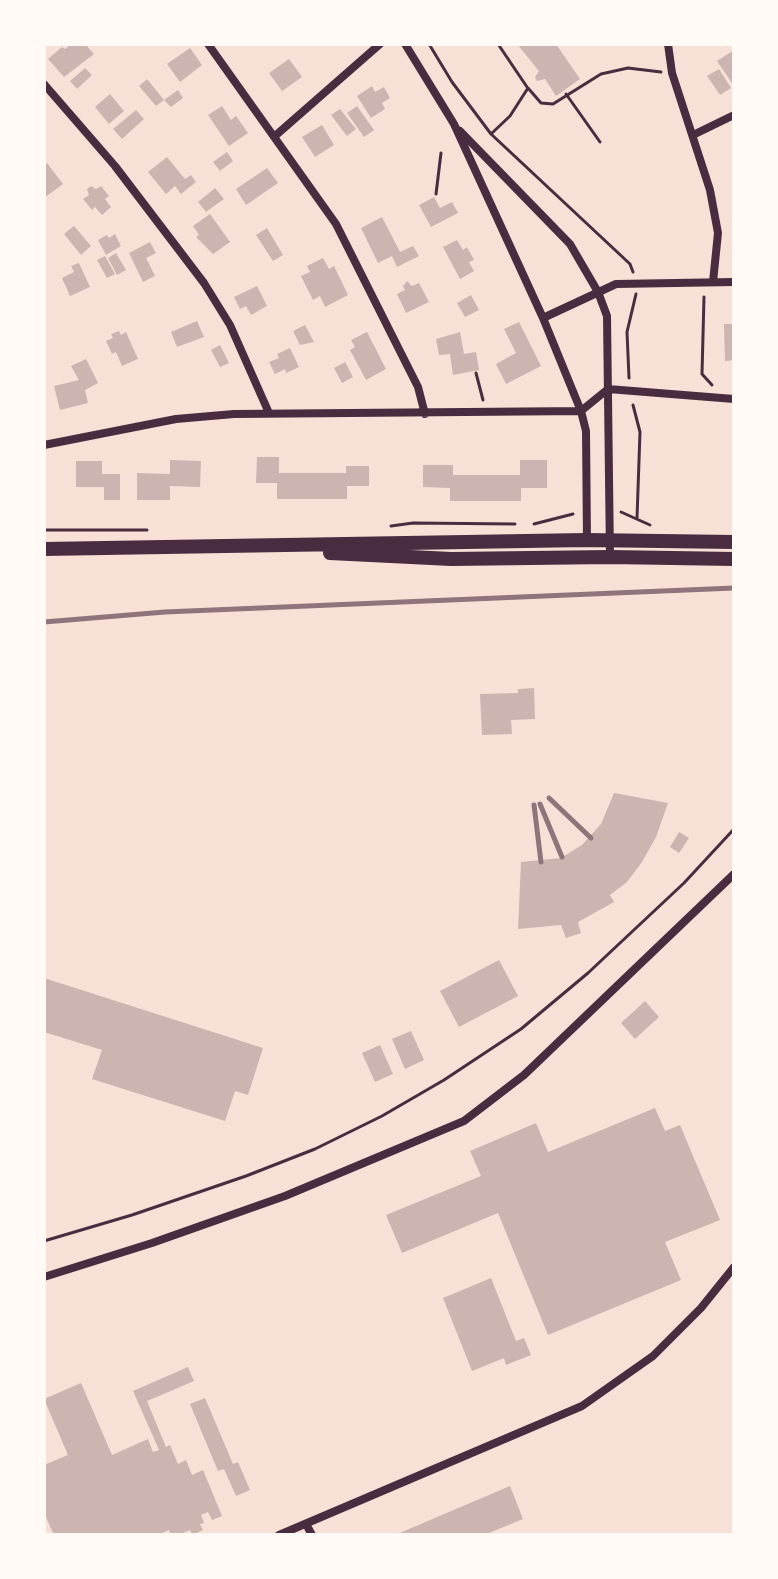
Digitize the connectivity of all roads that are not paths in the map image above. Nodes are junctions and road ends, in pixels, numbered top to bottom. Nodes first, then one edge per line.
1 (208, 44) edge
2 (380, 44) edge
3 (405, 44) edge
4 (668, 44) edge
5 (44, 84) edge
6 (734, 115) edge
7 (454, 124) junction
8 (693, 135) junction
9 (275, 136) junction
10 (713, 282) junction
11 (734, 282) edge
12 (598, 292) junction
13 (543, 318) junction
14 (608, 389) junction
15 (734, 399) edge
16 (581, 411) junction
17 (269, 413) junction
18 (425, 414) junction
19 (44, 445) edge
20 (609, 539) junction
21 (586, 540) junction
22 (734, 542) edge
23 (214, 548) junction
24 (44, 549) edge
25 (588, 557) junction
26 (610, 557) junction
27 (734, 559) edge
28 (734, 874) edge
29 (734, 1267) edge
30 (44, 1277) edge
31 (306, 1524) junction
32 (279, 1535) edge
33 (312, 1535) edge

1 - 9 street
2 - 9 street
3 - 7 street
4 - 8 street
5 - 17 street
6 - 8 street
7 - 12 street
7 - 13 street
8 - 10 street
9 - 18 street
10 - 11 street
10 - 12 street
12 - 13 street
12 - 14 street
13 - 16 street
14 - 15 street
14 - 16 street
14 - 20 street
16 - 18 street
16 - 21 street
17 - 18 street
17 - 19 street
20 - 21 main road
20 - 22 main road
20 - 26 street
21 - 23 main road
21 - 25 street
23 - 24 main road
23 - 25 main road
25 - 26 main road
26 - 27 main road
28 - 30 street
29 - 31 street
31 - 32 street
31 - 33 street

